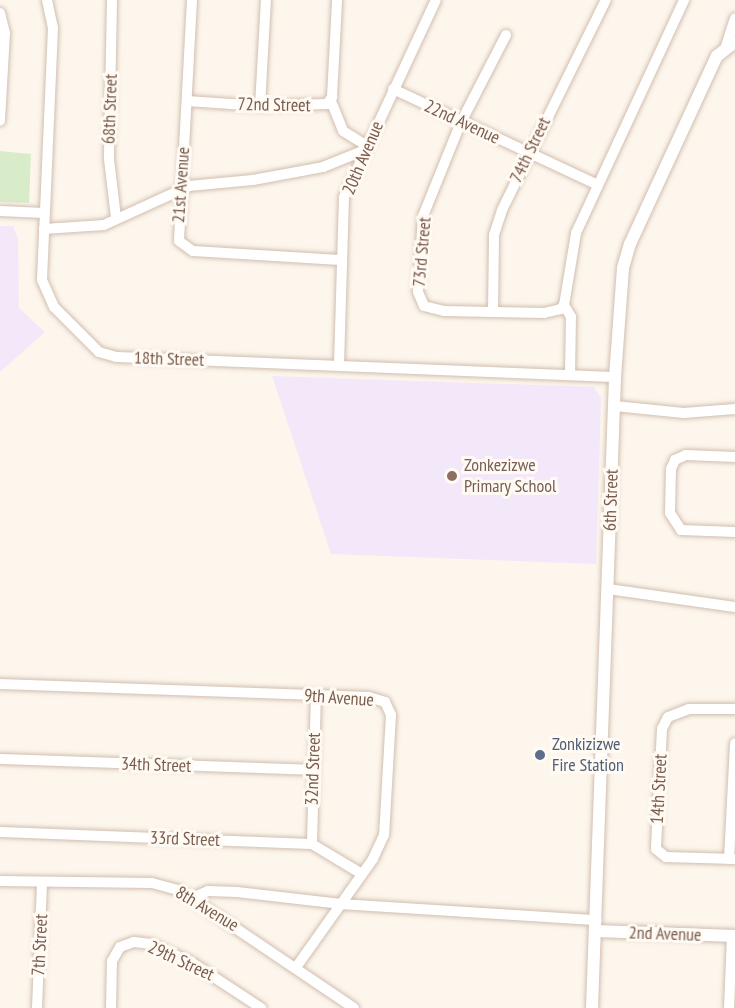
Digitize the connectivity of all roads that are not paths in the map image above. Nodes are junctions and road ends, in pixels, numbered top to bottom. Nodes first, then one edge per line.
1 (47, 0) edge
2 (112, 0) edge
3 (192, 0) edge
4 (266, 0) edge
5 (337, 0) edge
6 (436, 0) edge
7 (606, 0) edge
8 (684, 0) edge
9 (0, 13) edge
10 (735, 18) edge
11 (506, 35) dead end
12 (730, 44) edge
13 (393, 89) junction
14 (187, 101) junction
15 (331, 101) junction
16 (260, 106) junction
17 (0, 121) edge
18 (461, 122) junction
19 (366, 148) junction
20 (528, 152) junction
21 (596, 184) junction
22 (180, 192) junction
23 (0, 212) edge
24 (44, 213) junction
25 (116, 218) junction
26 (44, 229) junction
27 (340, 260) junction
28 (564, 305) junction
29 (493, 310) junction
30 (339, 365) junction
31 (570, 372) junction
32 (615, 377) junction
33 (615, 406) junction
34 (735, 409) edge
35 (735, 457) edge
36 (735, 532) edge
37 (608, 589) junction
38 (735, 607) edge
39 (0, 684) edge
40 (316, 695) junction
41 (735, 709) edge
42 (735, 743) edge
43 (0, 759) edge
44 (312, 770) junction
45 (0, 832) edge
46 (312, 844) junction
47 (732, 859) edge
48 (362, 874) junction
49 (0, 881) edge
50 (42, 883) junction
51 (194, 897) junction
52 (341, 904) junction
53 (596, 926) junction
54 (734, 936) edge
55 (297, 966) junction
56 (37, 1008) edge
57 (111, 1008) edge
58 (261, 1008) edge
59 (354, 1008) edge
60 (592, 1008) edge
61 (729, 1008) edge

1 - 24 street, 18th Street
2 - 25 street, 68th Street
3 - 14 street, 21st Avenue
4 - 16 street
5 - 15 street, 72nd Street
6 - 13 street, 20th Avenue
7 - 20 street, 74th Street
8 - 21 street
9 - 17 street
10 - 12 street, 6th Street
11 - 18 street, 73rd Street
12 - 32 street, 6th Street
13 - 18 street, 22nd Avenue
13 - 19 street, 20th Avenue
14 - 16 street, 72nd Street
14 - 22 street, 21st Avenue
15 - 16 street, 72nd Street
15 - 19 street
18 - 20 street, 22nd Avenue
18 - 29 street, 73rd Street
19 - 22 street
19 - 27 street, 20th Avenue
20 - 21 street, 22nd Avenue
20 - 29 street, 74th Street
21 - 28 street
22 - 25 street
22 - 27 street, 21st Avenue
23 - 24 street
24 - 26 street, 18th Street
25 - 26 street
26 - 30 street, 18th Street
27 - 30 street, 20th Avenue
28 - 29 street, 73rd Street
28 - 31 street
30 - 31 street, 18th Street
31 - 32 street, 18th Street
32 - 33 street, 6th Street
33 - 34 street
33 - 37 street, 6th Street
35 - 36 street
37 - 38 street
37 - 53 street, 6th Street
39 - 40 street, 9th Avenue
40 - 44 street, 32nd Street
40 - 48 street, 9th Avenue
41 - 47 street, 14th Street
42 - 47 street
43 - 44 street, 34th Street
44 - 46 street, 32nd Street
45 - 46 street, 33rd Street
46 - 48 street, 33rd Street
48 - 52 street, 9th Avenue
49 - 50 street, 8th Avenue
50 - 51 street, 8th Avenue
50 - 56 street, 7th Street
51 - 52 street
51 - 55 street, 8th Avenue
52 - 53 street
52 - 55 street, 9th Avenue
53 - 54 street, 2nd Avenue
53 - 60 street, 6th Street
54 - 61 street
55 - 59 street, 8th Avenue
57 - 58 street, 29th Street

